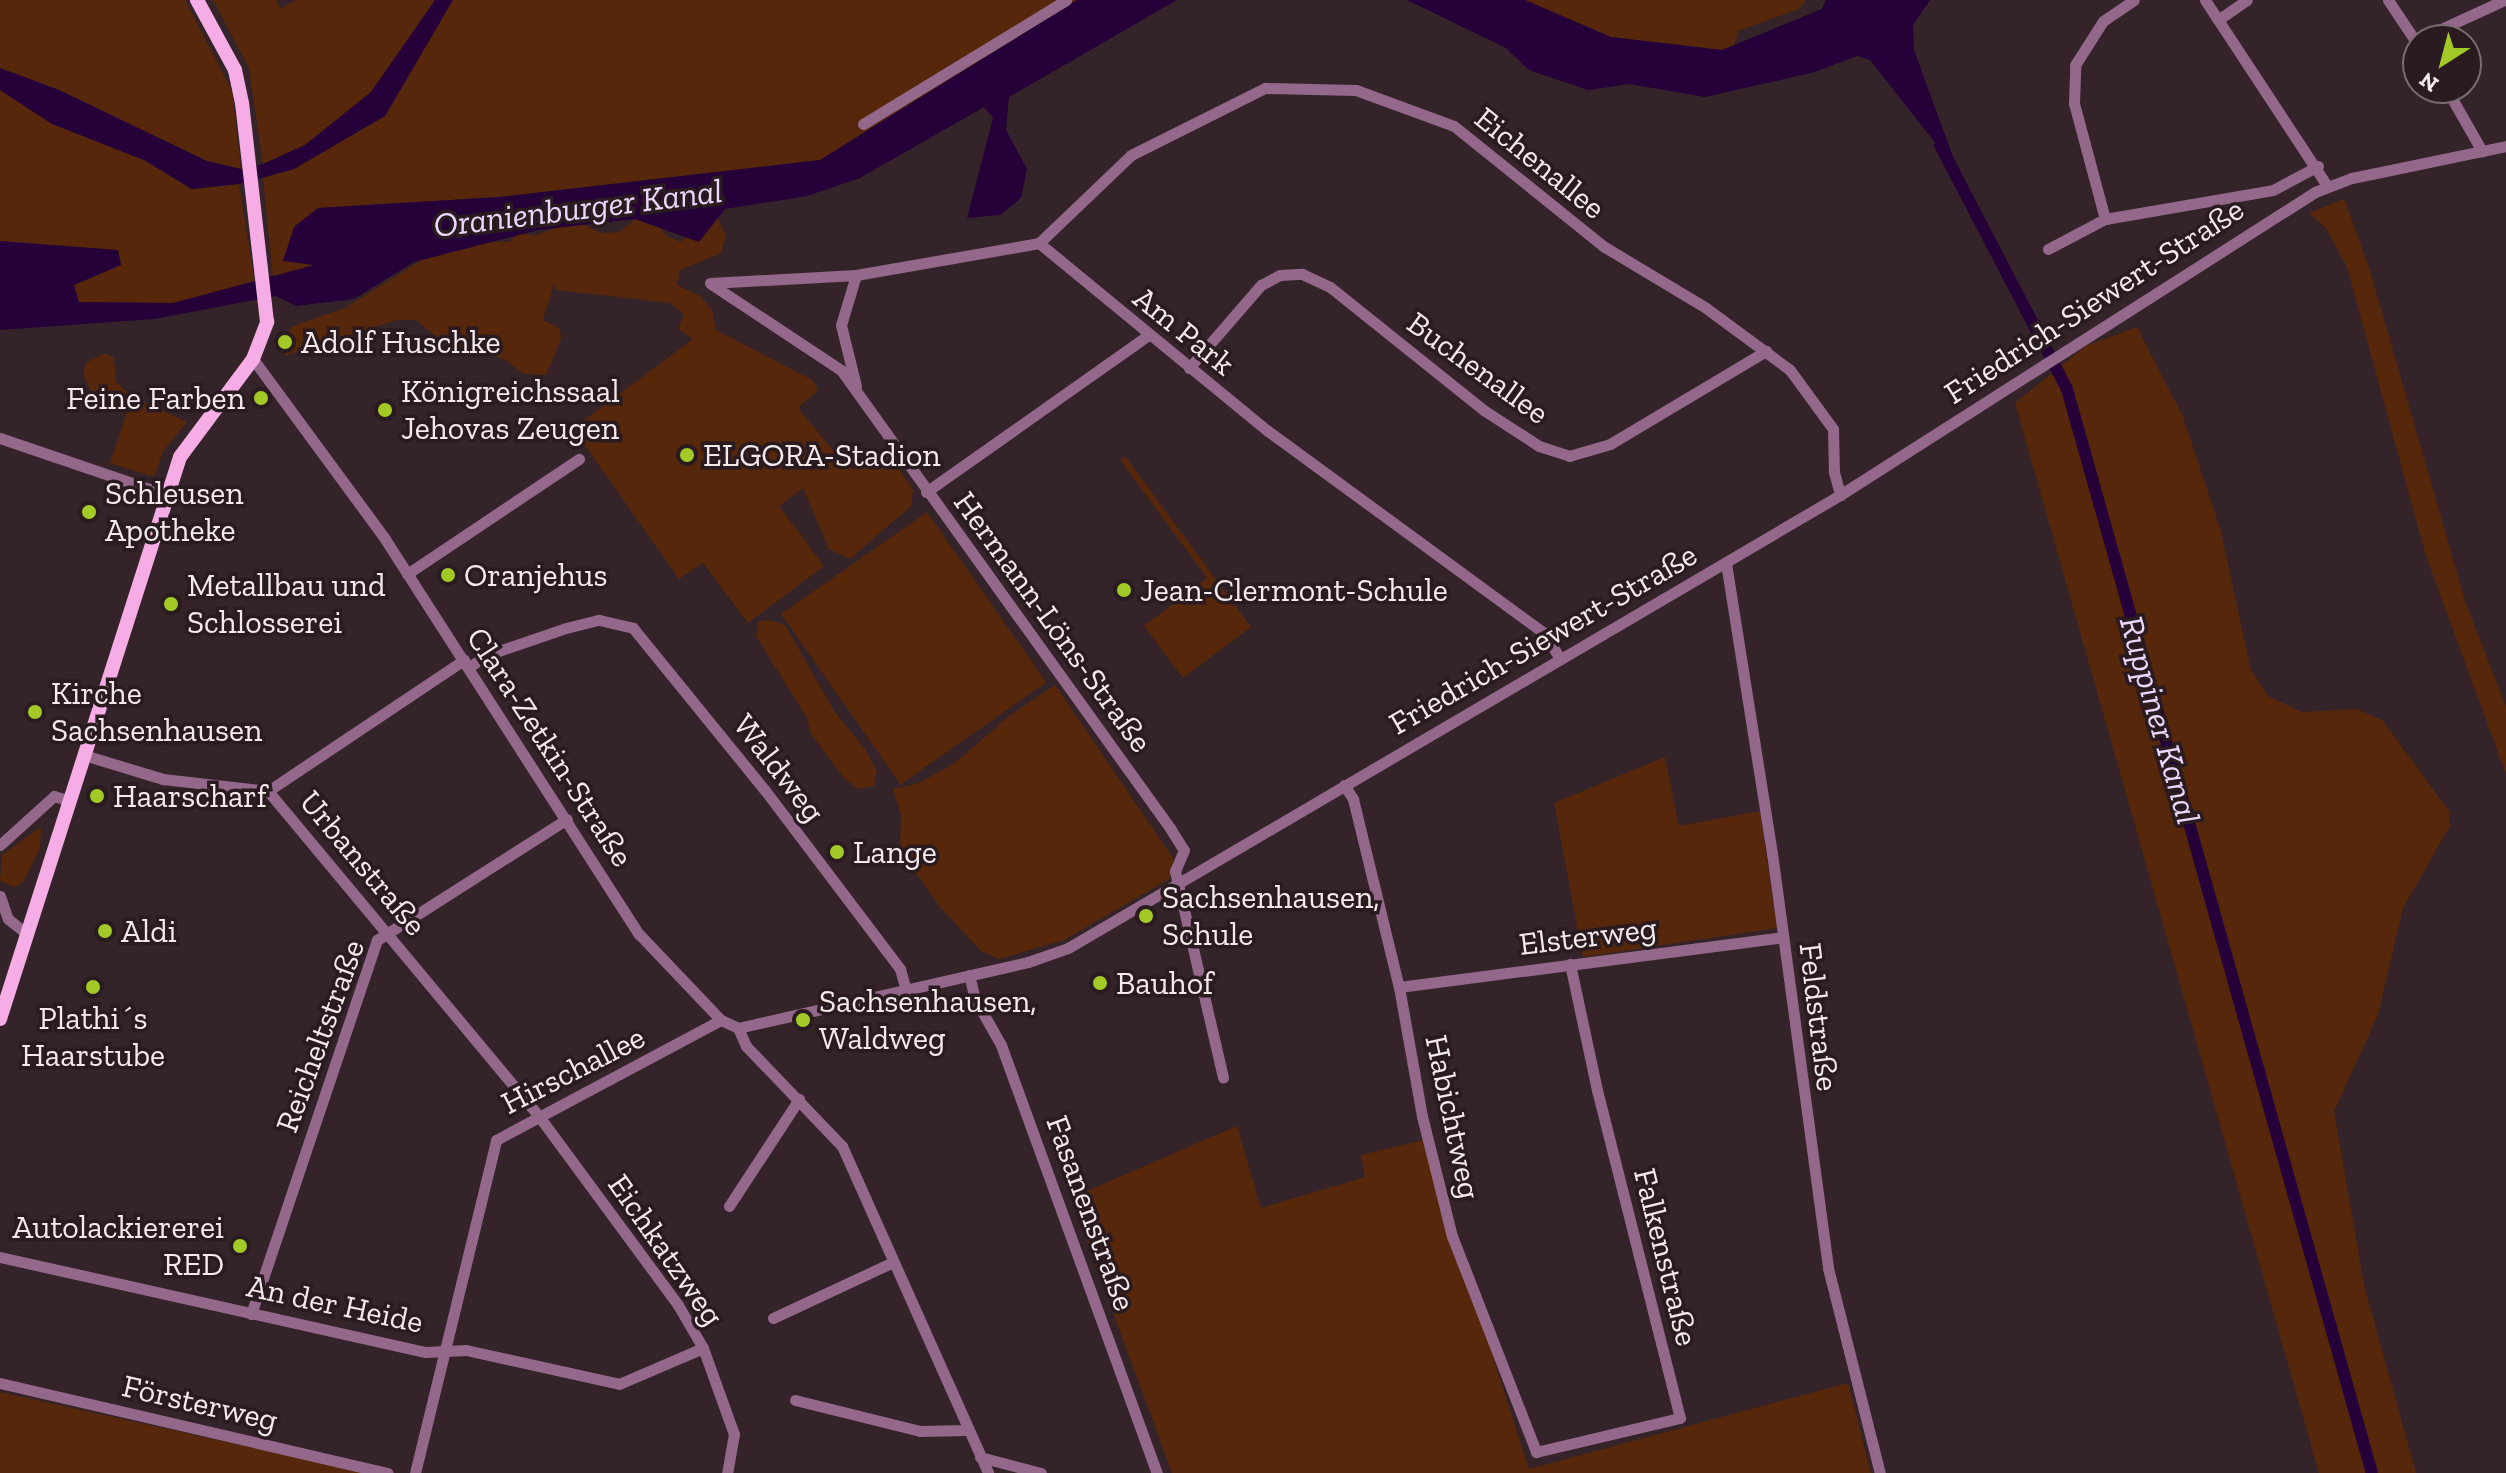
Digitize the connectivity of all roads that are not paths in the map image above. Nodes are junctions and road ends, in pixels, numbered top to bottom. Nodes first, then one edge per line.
1 (197, 0) edge
2 (1066, 0) edge
3 (2134, 0) edge
4 (2205, 0) edge
5 (2247, 0) edge
6 (2388, 0) edge
7 (2504, 0) edge
8 (2218, 20) junction
9 (2404, 24) edge
10 (2457, 24) edge
11 (2455, 104) edge
12 (863, 124) dead end
13 (2506, 146) edge
14 (2482, 151) junction
15 (2318, 166) junction
16 (2327, 186) junction
17 (2105, 219) junction
18 (1039, 243) junction
19 (2048, 249) dead end
20 (856, 275) junction
21 (1147, 336) junction
22 (1766, 351) junction
23 (253, 359) junction
24 (1189, 368) junction
25 (858, 395) junction
26 (0, 438) edge
27 (579, 459) dead end
28 (926, 492) junction
29 (167, 495) junction
30 (1840, 495) junction
31 (1726, 563) junction
32 (407, 574) junction
33 (1560, 659) junction
34 (466, 663) junction
35 (84, 755) junction
36 (1344, 785) junction
37 (268, 791) junction
38 (70, 801) junction
39 (567, 819) junction
40 (0, 845) edge
41 (1178, 884) junction
42 (0, 896) edge
43 (388, 932) junction
44 (27, 934) junction
45 (1783, 937) junction
46 (1570, 964) junction
47 (969, 975) junction
48 (1399, 987) junction
49 (906, 990) junction
50 (0, 1019) edge
51 (721, 1020) junction
52 (738, 1028) junction
53 (1223, 1078) dead end
54 (799, 1099) junction
55 (538, 1115) junction
56 (729, 1206) dead end
57 (0, 1257) edge
58 (893, 1262) junction
59 (251, 1314) junction
60 (773, 1318) dead end
61 (703, 1348) junction
62 (446, 1350) junction
63 (0, 1383) edge
64 (795, 1400) dead end
65 (966, 1430) junction
66 (1536, 1452) joint
67 (980, 1457) junction
68 (388, 1473) edge
69 (415, 1473) edge
70 (727, 1473) edge
71 (988, 1473) edge
72 (1041, 1473) edge
73 (1157, 1473) edge
74 (1880, 1473) edge

1 - 23 main road
2 - 12 street
3 - 17 street
4 - 8 street
5 - 8 street
6 - 9 street
7 - 10 street
8 - 15 street
11 - 14 street
13 - 14 street, Friedrich-Siewert-Straße
14 - 16 street, Friedrich-Siewert-Straße
15 - 16 street
15 - 17 street
16 - 30 street, Friedrich-Siewert-Straße
17 - 19 street
18 - 20 street
18 - 21 street, Am Park
18 - 22 street, Eichenallee
20 - 25 street, Hermann-Löns-Straße
20 - 25 street, Hermann-Löns-Straße
21 - 24 street, Am Park
21 - 28 street
22 - 24 street, Buchenallee
22 - 30 street, Eichenallee
23 - 29 main road
23 - 32 street, Clara-Zetkin-Straße
24 - 33 street, Am Park
25 - 28 street, Hermann-Löns-Straße
26 - 29 street
27 - 32 street
28 - 41 street, Hermann-Löns-Straße
29 - 35 main road
30 - 31 street, Friedrich-Siewert-Straße
31 - 33 street, Friedrich-Siewert-Straße
31 - 45 street, Feldstraße
32 - 34 street, Clara-Zetkin-Straße
33 - 36 street, Friedrich-Siewert-Straße
34 - 37 street
34 - 39 street, Clara-Zetkin-Straße
34 - 49 street, Waldweg
35 - 37 street, Urbanstraße
35 - 38 main road
36 - 41 street, Friedrich-Siewert-Straße
36 - 48 street, Habichtweg
37 - 43 street, Urbanstraße
38 - 40 street
38 - 44 main road
39 - 43 street, Reicheltstraße
39 - 51 street, Clara-Zetkin-Straße
41 - 47 street, Friedrich-Siewert-Straße
41 - 53 street
42 - 44 street
43 - 55 street, Urbanstraße
43 - 59 street, Reicheltstraße
44 - 50 main road
45 - 46 street, Elsterweg
45 - 74 street, Feldstraße
46 - 48 street, Elsterweg
46 - 66 street, Falkenstraße
47 - 49 street, Friedrich-Siewert-Straße
47 - 73 street, Fasanenstraße
48 - 66 street, Habichtweg
49 - 52 street, Friedrich-Siewert-Straße
51 - 52 street, Clara-Zetkin-Straße
51 - 55 street, Hirschallee
52 - 54 street
54 - 56 street
54 - 58 street
55 - 61 street, Eichkatzweg
55 - 62 street, Hirschallee
57 - 59 street, An der Heide
58 - 60 street
58 - 65 street
59 - 62 street, An der Heide
61 - 62 street, An der Heide
61 - 70 street, Eichkatzweg
62 - 69 street, Hirschallee
63 - 68 street, Försterweg
64 - 65 street
65 - 67 street
67 - 71 street
67 - 72 street

